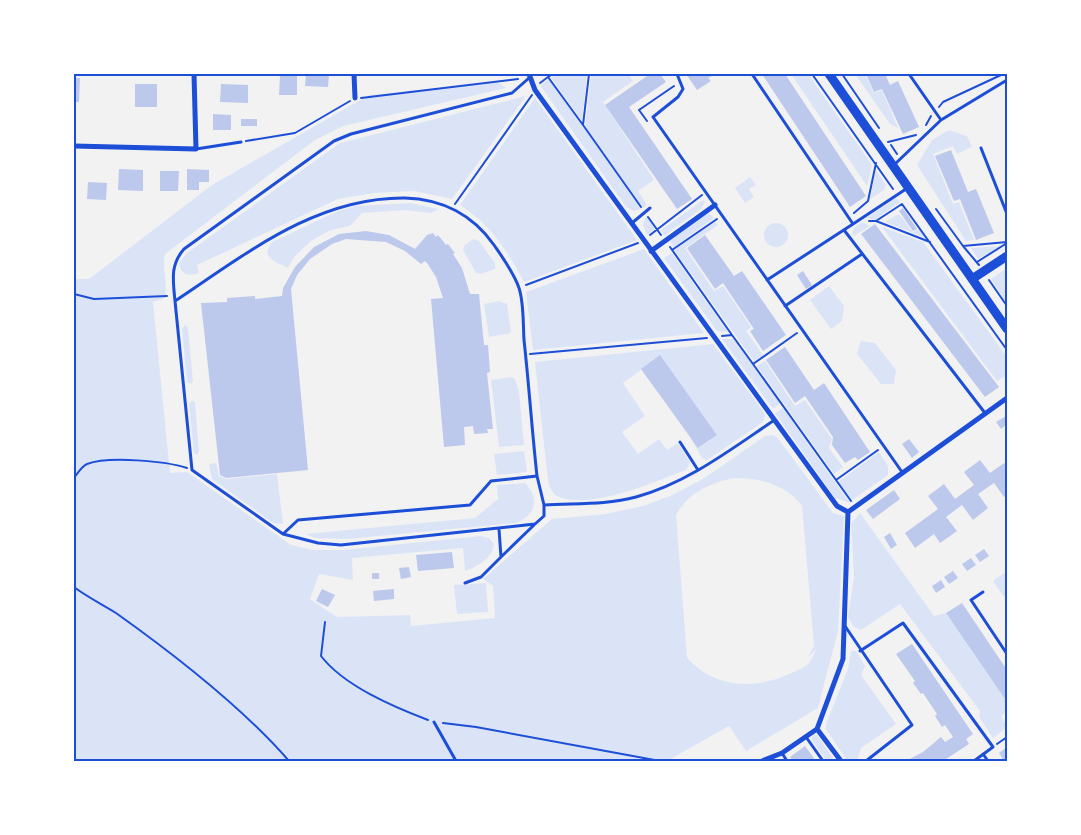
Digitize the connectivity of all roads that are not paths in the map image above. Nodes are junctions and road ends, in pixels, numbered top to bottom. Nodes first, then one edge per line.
1 (194, 74) edge
2 (354, 74) edge
3 (677, 74) edge
4 (752, 74) edge
5 (829, 74) edge
6 (910, 74) edge
7 (529, 76) edge
8 (1007, 80) edge
9 (355, 98) road end
10 (940, 120) junction
11 (241, 142) road end
12 (74, 146) edge
13 (981, 148) dead end
14 (196, 149) junction
15 (893, 166) junction
16 (908, 188) junction
17 (715, 205) junction
18 (650, 208) dead end
19 (1007, 214) edge
20 (632, 223) junction
21 (853, 224) junction
22 (844, 230) junction
23 (652, 251) junction
24 (862, 254) junction
25 (1007, 256) edge
26 (972, 279) junction
27 (767, 280) junction
28 (175, 301) junction
29 (785, 306) junction
30 (1007, 329) edge
31 (1007, 398) edge
32 (985, 413) junction
33 (773, 421) junction
34 (680, 442) dead end
35 (698, 470) junction
36 (902, 472) junction
37 (537, 476) junction
38 (544, 505) junction
39 (848, 512) junction
40 (535, 524) junction
41 (499, 529) junction
42 (283, 534) junction
43 (501, 557) junction
44 (465, 583) dead end
45 (983, 592) dead end
46 (845, 626) junction
47 (860, 651) junction
48 (1007, 654) edge
49 (434, 722) road end
50 (817, 729) junction
51 (806, 737) junction
52 (782, 754) junction
53 (983, 754) junction
54 (456, 761) edge
55 (762, 761) edge
56 (787, 761) edge
57 (823, 761) edge
58 (841, 761) edge
59 (866, 761) edge
60 (974, 761) edge
61 (988, 761) edge

1 - 14 street
2 - 9 street
3 - 17 lane
4 - 21 lane
5 - 15 main road
6 - 10 lane
7 - 20 street
7 - 28 lane
8 - 10 lane
10 - 15 lane
11 - 14 lane
12 - 14 street
13 - 19 lane
15 - 16 main road
16 - 21 lane
16 - 26 main road
17 - 23 street
17 - 27 lane
18 - 20 lane
20 - 23 street
21 - 22 lane
22 - 24 lane
22 - 27 lane
23 - 33 street
24 - 29 lane
24 - 32 lane
25 - 26 main road
26 - 30 main road
27 - 29 lane
28 - 37 lane
28 - 42 lane
29 - 36 lane
31 - 32 street
32 - 36 street
33 - 35 lane
33 - 39 street
34 - 35 lane
35 - 38 lane
36 - 39 street
37 - 38 lane
37 - 42 lane
38 - 40 lane
39 - 46 street
40 - 41 lane
40 - 43 lane
41 - 42 lane
41 - 43 lane
43 - 44 lane
45 - 48 lane
46 - 47 lane
46 - 50 street
47 - 53 lane
47 - 59 lane
49 - 54 lane
50 - 51 street
50 - 58 street
51 - 52 street
51 - 57 lane
52 - 55 street
52 - 56 lane
53 - 60 lane
53 - 61 lane

